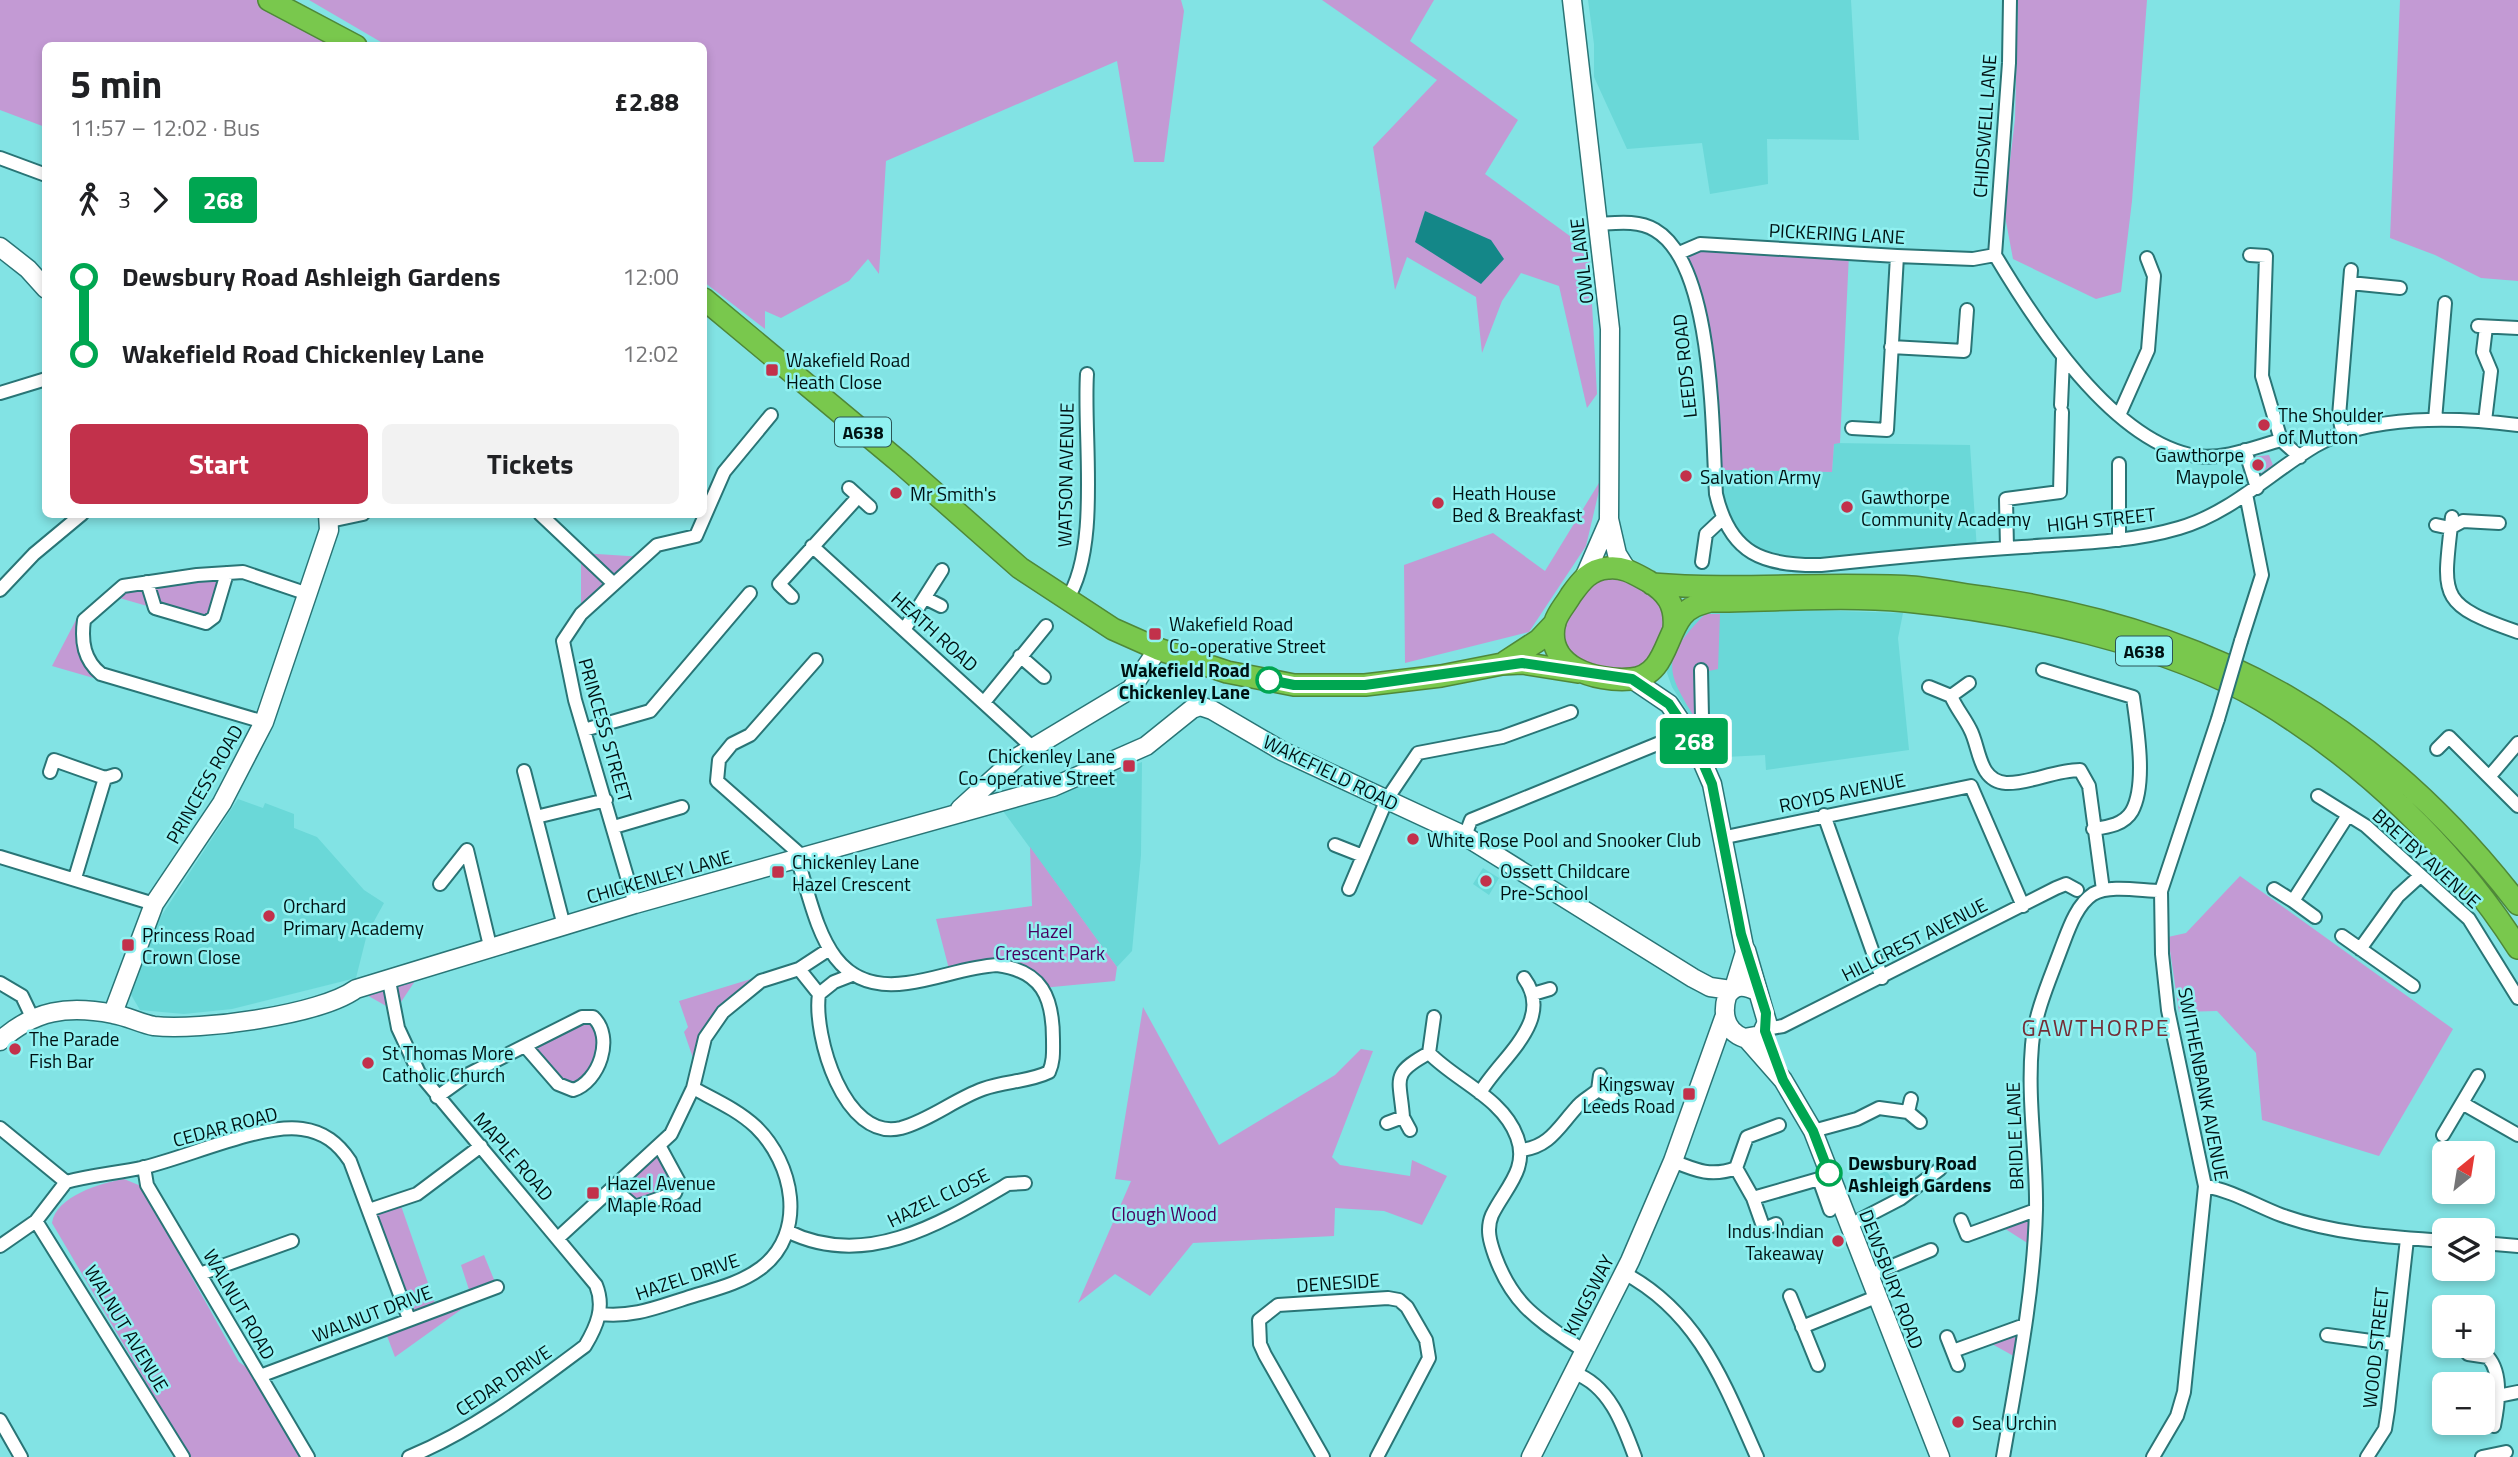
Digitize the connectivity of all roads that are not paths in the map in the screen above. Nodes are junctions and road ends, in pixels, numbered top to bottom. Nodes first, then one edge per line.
1 (270, 0) edge
2 (1572, 0) edge
3 (2010, 0) edge
4 (349, 42) edge
5 (0, 158) edge
6 (42, 174) edge
7 (1598, 224) junction
8 (0, 247) edge
9 (1679, 253) junction
10 (1995, 255) junction
11 (2250, 255) dead end
12 (1897, 256) junction
13 (2147, 258) dead end
14 (42, 285) edge
15 (2400, 288) dead end
16 (707, 302) edge
17 (2445, 303) dead end
18 (1967, 310) dead end
19 (2518, 328) edge
20 (1891, 347) junction
21 (2063, 359) junction
22 (1087, 374) dead end
23 (42, 380) edge
24 (0, 393) edge
25 (2120, 413) junction
26 (771, 415) dead end
27 (2435, 420) junction
28 (2485, 421) junction
29 (2518, 425) edge
30 (1852, 428) dead end
31 (2343, 435) junction
32 (2281, 440) junction
33 (2245, 450) junction
34 (2300, 457) junction
35 (2119, 464) dead end
36 (2251, 491) junction
37 (870, 506) dead end
38 (707, 511) edge
39 (77, 518) edge
40 (329, 518) edge
41 (544, 518) edge
42 (704, 518) edge
43 (1609, 519) junction
44 (1722, 519) junction
45 (2451, 522) junction
46 (2499, 523) dead end
47 (2436, 525) dead end
48 (2119, 540) junction
49 (812, 546) junction
50 (2007, 548) junction
51 (1702, 562) dead end
52 (942, 570) dead end
53 (1627, 570) junction
54 (227, 573) junction
55 (1584, 578) junction
56 (146, 582) junction
57 (614, 584) junction
58 (1652, 584) junction
59 (0, 590) edge
60 (750, 593) dead end
61 (308, 594) junction
62 (792, 597) dead end
63 (927, 599) junction
64 (1066, 601) junction
65 (941, 606) dead end
66 (1555, 623) junction
67 (1046, 626) dead end
68 (1675, 628) junction
69 (904, 630) junction
70 (2518, 632) edge
71 (1158, 649) junction
72 (1020, 656) junction
73 (1661, 658) junction
74 (816, 660) dead end
75 (1502, 664) junction
76 (1701, 670) dead end
77 (2043, 670) dead end
78 (1580, 672) junction
79 (1044, 677) dead end
80 (1632, 679) junction
81 (1969, 683) dead end
82 (1929, 687) dead end
83 (1951, 696) junction
84 (985, 701) junction
85 (1669, 704) junction
86 (1200, 706) joint
87 (1571, 712) dead end
88 (264, 722) junction
89 (584, 730) junction
90 (1672, 738) dead end
91 (1692, 738) junction
92 (2518, 743) edge
93 (1032, 747) junction
94 (2437, 749) dead end
95 (524, 771) dead end
96 (50, 772) dead end
97 (2489, 777) junction
98 (993, 779) junction
99 (2318, 796) dead end
100 (1387, 799) junction
101 (606, 800) junction
102 (1000, 800) junction
103 (2518, 806) edge
104 (682, 807) dead end
105 (2348, 814) junction
106 (952, 815) junction
107 (1824, 815) junction
108 (536, 817) junction
109 (614, 827) junction
110 (2093, 829) junction
111 (1465, 836) junction
112 (1721, 838) junction
113 (1335, 845) dead end
114 (1363, 856) junction
115 (0, 857) edge
116 (799, 857) junction
117 (2420, 876) junction
118 (75, 878) junction
119 (440, 884) dead end
120 (1349, 889) dead end
121 (2274, 889) dead end
122 (2077, 890) dead end
123 (2103, 890) junction
124 (2161, 891) junction
125 (2293, 901) junction
126 (154, 904) junction
127 (635, 904) junction
128 (2518, 904) edge
129 (2023, 906) junction
130 (2315, 916) dead end
131 (564, 926) junction
132 (1741, 934) junction
133 (2342, 936) dead end
134 (2518, 948) edge
135 (2360, 949) junction
136 (491, 950) junction
137 (828, 950) junction
138 (799, 969) junction
139 (852, 975) junction
140 (1524, 978) dead end
141 (1693, 978) junction
142 (1882, 978) junction
143 (388, 981) junction
144 (0, 983) edge
145 (2413, 986) dead end
146 (1550, 989) dead end
147 (1732, 989) junction
148 (1758, 992) junction
149 (1533, 993) junction
150 (819, 994) junction
151 (2518, 998) edge
152 (113, 1013) junction
153 (1724, 1016) junction
154 (32, 1017) junction
155 (1434, 1017) dead end
156 (1766, 1030) junction
157 (1746, 1039) junction
158 (0, 1041) edge
159 (525, 1046) junction
160 (1429, 1053) junction
161 (1600, 1075) dead end
162 (2477, 1076) dead end
163 (1783, 1080) junction
164 (693, 1088) junction
165 (1598, 1090) junction
166 (1480, 1093) junction
167 (437, 1097) junction
168 (1613, 1098) dead end
169 (2462, 1103) junction
170 (1403, 1117) junction
171 (1920, 1122) dead end
172 (1387, 1123) dead end
173 (1779, 1125) dead end
174 (0, 1128) edge
175 (1410, 1130) dead end
176 (1813, 1131) junction
177 (2443, 1135) dead end
178 (2518, 1135) edge
179 (481, 1146) junction
180 (660, 1147) junction
181 (1521, 1150) junction
182 (1675, 1156) junction
183 (144, 1167) junction
184 (1736, 1168) junction
185 (1940, 1169) dead end
186 (66, 1182) junction
187 (1025, 1182) dead end
188 (2205, 1186) junction
189 (614, 1189) junction
190 (1753, 1198) junction
191 (369, 1210) junction
192 (1830, 1210) dead end
193 (2036, 1210) junction
194 (1961, 1220) dead end
195 (36, 1221) junction
196 (1848, 1226) junction
197 (1770, 1227) dead end
198 (786, 1231) junction
199 (558, 1238) junction
200 (2407, 1239) junction
201 (2432, 1240) edge
202 (292, 1241) dead end
203 (2495, 1245) edge
204 (0, 1246) edge
205 (2518, 1246) edge
206 (1931, 1250) dead end
207 (1624, 1273) junction
208 (200, 1274) junction
209 (1868, 1276) junction
210 (497, 1287) dead end
211 (1790, 1296) dead end
212 (1876, 1297) junction
213 (600, 1314) junction
214 (409, 1319) junction
215 (2025, 1325) junction
216 (1802, 1327) junction
217 (1948, 1336) dead end
218 (2328, 1336) dead end
219 (2393, 1344) junction
220 (1584, 1350) junction
221 (1953, 1351) junction
222 (2486, 1358) edge
223 (1818, 1365) dead end
224 (1958, 1365) dead end
225 (1574, 1373) junction
226 (260, 1376) junction
227 (2518, 1392) edge
228 (2498, 1396) junction
229 (2495, 1418) edge
230 (0, 1420) edge
231 (2506, 1452) dead end
232 (21, 1457) edge
233 (183, 1457) edge
234 (308, 1457) edge
235 (409, 1457) edge
236 (1323, 1457) edge
237 (1377, 1457) edge
238 (1531, 1457) edge
239 (1635, 1457) edge
240 (1757, 1457) edge
241 (1940, 1457) edge
242 (2003, 1457) edge
243 (2153, 1457) edge
244 (2367, 1457) edge
245 (2482, 1457) edge

1 - 4 highway
2 - 7 street, OWL LANE
3 - 10 street, CHIDSWELL LANE
5 - 6 street
7 - 9 street, LEEDS ROAD
7 - 43 street, OWL LANE
8 - 14 street
9 - 12 street, PICKERING LANE
9 - 44 street, LEEDS ROAD
10 - 12 street, PICKERING LANE
10 - 21 street
11 - 32 street
12 - 20 street
13 - 25 street
15 - 31 street
16 - 64 highway, A638
17 - 27 street
18 - 20 street
19 - 28 street
20 - 30 street
21 - 25 street
21 - 50 street
22 - 64 street, WATSON AVENUE
23 - 24 street
25 - 33 street
26 - 38 street
27 - 28 street, HIGH STREET
27 - 31 street, HIGH STREET
28 - 29 street, HIGH STREET
31 - 34 street, HIGH STREET
32 - 33 street
32 - 34 street
33 - 36 street, SWITHENBANK AVENUE
34 - 36 street, HIGH STREET
35 - 48 street
36 - 48 street, HIGH STREET
36 - 124 street, SWITHENBANK AVENUE, bridge
37 - 49 street
39 - 59 street
40 - 61 street, PRINCESS ROAD
41 - 57 street
42 - 57 street
43 - 53 street, OWL LANE
43 - 55 street, OWL LANE
44 - 50 street, HIGH STREET
44 - 51 street
45 - 46 street
45 - 47 street
45 - 70 street
48 - 50 street, HIGH STREET
49 - 62 street
49 - 69 street, HEATH ROAD
52 - 63 street
53 - 55 highway
53 - 58 highway, A638
54 - 56 street
54 - 56 street
54 - 61 street
55 - 66 highway, A638
56 - 88 street
57 - 89 street, PRINCESS STREET
58 - 68 highway, A638
58 - 128 highway, A638
60 - 89 street
61 - 88 street, PRINCESS ROAD
63 - 65 street
63 - 69 street
64 - 71 highway, A638
66 - 75 highway, A638
66 - 78 highway
67 - 72 street
68 - 73 highway, A638
68 - 134 highway, A638
69 - 84 street, HEATH ROAD
71 - 75 highway, A638
71 - 93 street
72 - 79 street
72 - 84 street
73 - 80 highway, A638
73 - 85 street
74 - 116 street
75 - 78 highway, A638
76 - 91 street
77 - 110 street
78 - 80 highway, A638
80 - 85 street
81 - 83 street
82 - 83 street
83 - 110 street
84 - 93 street, HEATH ROAD
85 - 91 street
86 - 100 street, WAKEFIELD ROAD
86 - 102 street, CHICKENLEY LANE
87 - 100 street
88 - 126 street, PRINCESS ROAD
89 - 101 street, PRINCESS STREET
90 - 111 street
91 - 112 street
92 - 97 street
93 - 98 street
94 - 97 street
95 - 108 street
96 - 118 street
97 - 103 street
98 - 102 street
98 - 106 street
99 - 105 street, BRETBY AVENUE
100 - 111 street, WAKEFIELD ROAD
100 - 114 street
101 - 108 street
101 - 109 street, PRINCESS STREET
102 - 106 street, CHICKENLEY LANE
104 - 109 street
105 - 117 street, BRETBY AVENUE
105 - 125 street
106 - 116 street, CHICKENLEY LANE
107 - 112 street, ROYDS AVENUE
107 - 129 street, ROYDS AVENUE
107 - 142 street
108 - 131 street
109 - 127 street, PRINCESS STREET
110 - 123 street
111 - 141 street
112 - 132 street
113 - 114 street
114 - 120 street
115 - 118 street
116 - 127 street, CHICKENLEY LANE
116 - 137 street
117 - 135 street
117 - 151 street, BRETBY AVENUE
118 - 126 street
119 - 136 street
121 - 125 street
122 - 129 street, HILLCREST AVENUE
123 - 124 street
123 - 193 street, BRIDLE LANE
124 - 188 street, SWITHENBANK AVENUE
125 - 130 street
126 - 152 street, PRINCESS ROAD
127 - 131 street, CHICKENLEY LANE
129 - 142 street, HILLCREST AVENUE
131 - 136 street, CHICKENLEY LANE
132 - 147 street
132 - 148 street
133 - 135 street
135 - 145 street
136 - 143 street, CHICKENLEY LANE
137 - 138 street
137 - 139 street
138 - 150 street
138 - 164 street
139 - 150 street
139 - 150 street
140 - 149 street
141 - 147 street
141 - 153 street
142 - 156 street, HILLCREST AVENUE
143 - 152 street, CHICKENLEY LANE
143 - 167 street, MAPLE ROAD
144 - 154 street
146 - 149 street
147 - 148 street
147 - 153 street
148 - 156 street
149 - 166 street
152 - 154 street, CHICKENLEY LANE
153 - 157 street
153 - 182 street, KINGSWAY
154 - 158 street
155 - 160 street
156 - 157 street
156 - 163 street, DEWSBURY ROAD
157 - 163 street, DEWSBURY ROAD
157 - 182 street, KINGSWAY
159 - 159 street
159 - 167 street
160 - 166 street
160 - 170 street
161 - 165 street
162 - 169 street
163 - 176 street, DEWSBURY ROAD
164 - 180 street
164 - 198 street, HAZEL DRIVE
165 - 168 street
165 - 181 street
166 - 181 street
167 - 179 street, MAPLE ROAD
169 - 177 street
169 - 178 street
170 - 172 street
170 - 175 street
171 - 176 street
173 - 184 street
174 - 186 street
176 - 196 street, DEWSBURY ROAD
179 - 191 street
179 - 199 street, MAPLE ROAD
180 - 189 street
180 - 189 street
181 - 220 street
182 - 184 street
182 - 207 street, KINGSWAY
183 - 186 street, CEDAR ROAD
183 - 191 street, CEDAR ROAD
183 - 208 street, WALNUT ROAD
184 - 190 street
185 - 196 street
186 - 195 street
187 - 198 street, HAZEL CLOSE
188 - 200 street
188 - 243 street, SWITHENBANK AVENUE
189 - 199 street
190 - 192 street
190 - 197 street
191 - 214 street, CEDAR ROAD
193 - 194 street
193 - 215 street, BRIDLE LANE
195 - 204 street
195 - 233 street, WALNUT AVENUE
196 - 209 street, DEWSBURY ROAD
198 - 213 street, HAZEL DRIVE
199 - 213 street, MAPLE ROAD
200 - 201 street
200 - 219 street, WOOD STREET
202 - 208 street
203 - 205 street
206 - 209 street
207 - 220 street, KINGSWAY
207 - 240 street
208 - 226 street, WALNUT ROAD
209 - 212 street, DEWSBURY ROAD
210 - 214 street, WALNUT DRIVE
211 - 216 street
212 - 216 street
212 - 241 street, DEWSBURY ROAD
213 - 235 street, CEDAR DRIVE
214 - 226 street, WALNUT DRIVE
215 - 221 street
215 - 242 street, BRIDLE LANE
216 - 223 street
217 - 221 street
218 - 219 street
219 - 244 street, WOOD STREET
220 - 225 street, KINGSWAY
221 - 224 street
222 - 228 street
225 - 238 street, KINGSWAY
225 - 239 street
226 - 234 street, WALNUT ROAD
227 - 228 street
228 - 229 street
230 - 232 street
231 - 245 street
236 - 237 street, DENESIDE

